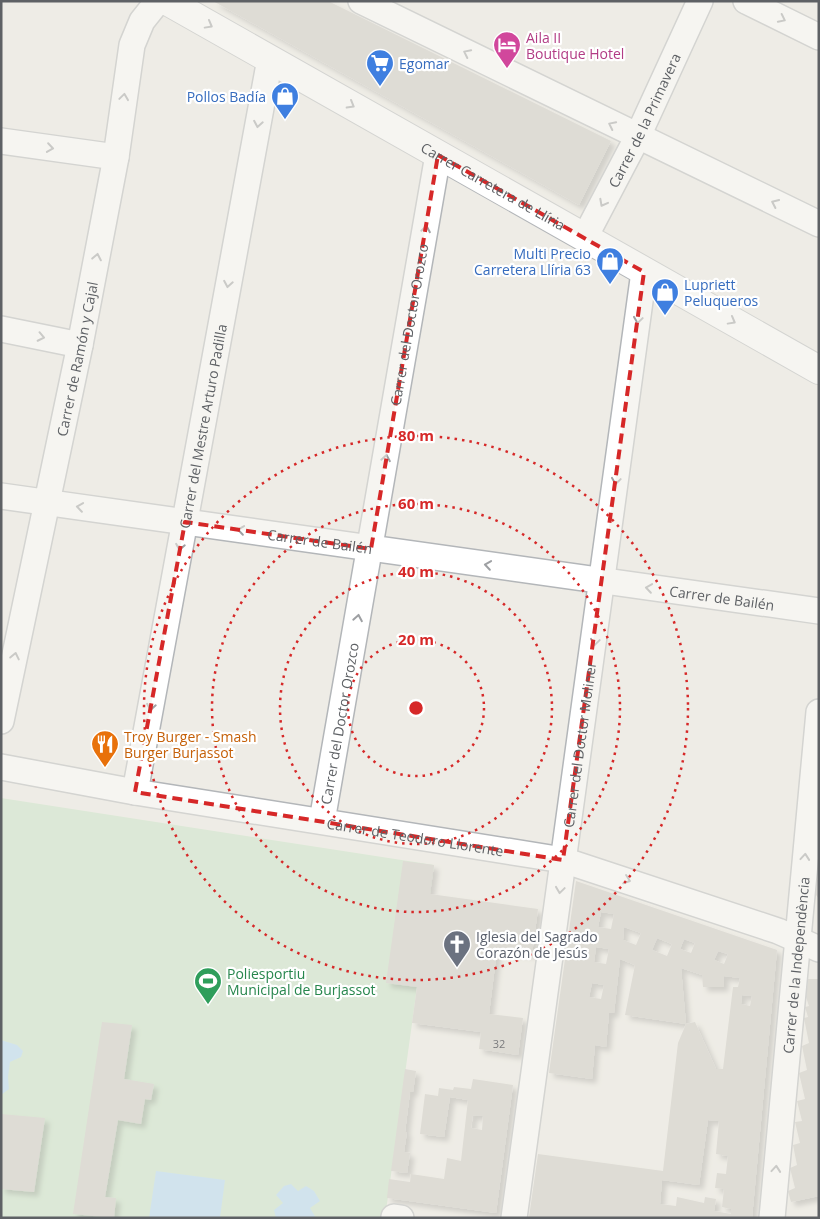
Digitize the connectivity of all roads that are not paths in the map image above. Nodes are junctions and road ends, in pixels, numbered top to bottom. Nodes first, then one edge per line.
1 (158, 1) edge
2 (167, 1) edge
3 (361, 1) edge
4 (700, 1) edge
5 (746, 1) edge
6 (819, 37) edge
7 (270, 59) junction
8 (638, 138) junction
9 (1, 141) edge
10 (438, 154) junction
11 (116, 157) junction
12 (819, 224) edge
13 (585, 238) junction
14 (644, 272) junction
15 (1, 328) edge
16 (80, 345) junction
17 (819, 370) edge
18 (1, 496) edge
19 (48, 502) junction
20 (185, 522) junction
21 (371, 549) junction
22 (603, 581) junction
23 (819, 611) edge
24 (819, 712) edge
25 (1, 721) edge
26 (1, 767) edge
27 (135, 792) junction
28 (322, 821) junction
29 (563, 860) junction
30 (802, 897) junction
31 (819, 926) edge
32 (808, 945) edge
33 (514, 1218) edge
34 (772, 1218) edge

11 -> 1 street, Carrer de Ramón y Cajal
2 -> 7 street, Carrer Carretera de Llíria
8 -> 3 street
4 - 8 street, Carrer de la Primavera
5 -> 6 street
7 -> 10 street, Carrer Carretera de Llíria
7 -> 20 street, Carrer del Mestre Arturo Padilla
12 -> 8 street
8 -> 13 street, Carrer de la Primavera
9 -> 11 street
10 - 13 street, Carrer Carretera de Llíria
21 -> 10 street, Carrer del Doctor Orozco
16 -> 11 street, Carrer de Ramón y Cajal
13 - 14 street, Carrer Carretera de Llíria
14 -> 17 street, Carrer Carretera de Llíria
14 -> 22 street, Carrer del Doctor Moliner
15 -> 16 street
16 - 19 street, Carrer de Ramón y Cajal
18 - 19 street, Carrer de Bailén
20 -> 19 street, Carrer de Bailén
25 -> 19 street, Carrer de Ramón y Cajal
21 -> 20 street, Carrer de Bailén
20 -> 27 street, Carrer del Mestre Arturo Padilla
22 -> 21 street, Carrer de Bailén
28 -> 21 street, Carrer del Doctor Orozco
23 -> 22 street, Carrer de Bailén
22 -> 29 street, Carrer del Doctor Moliner
30 -> 24 street, Carrer de la Independència
26 - 27 street, Carrer de Teodoro Llorente
27 - 28 street, Carrer de Teodoro Llorente
28 - 29 street, Carrer de Teodoro Llorente
29 -> 32 street, Carrer de Teodoro Llorente
29 -> 33 street, Carrer del Doctor Moliner
30 - 31 street
30 - 32 street, Carrer de la Independència
34 -> 32 street, Carrer de la Independència

